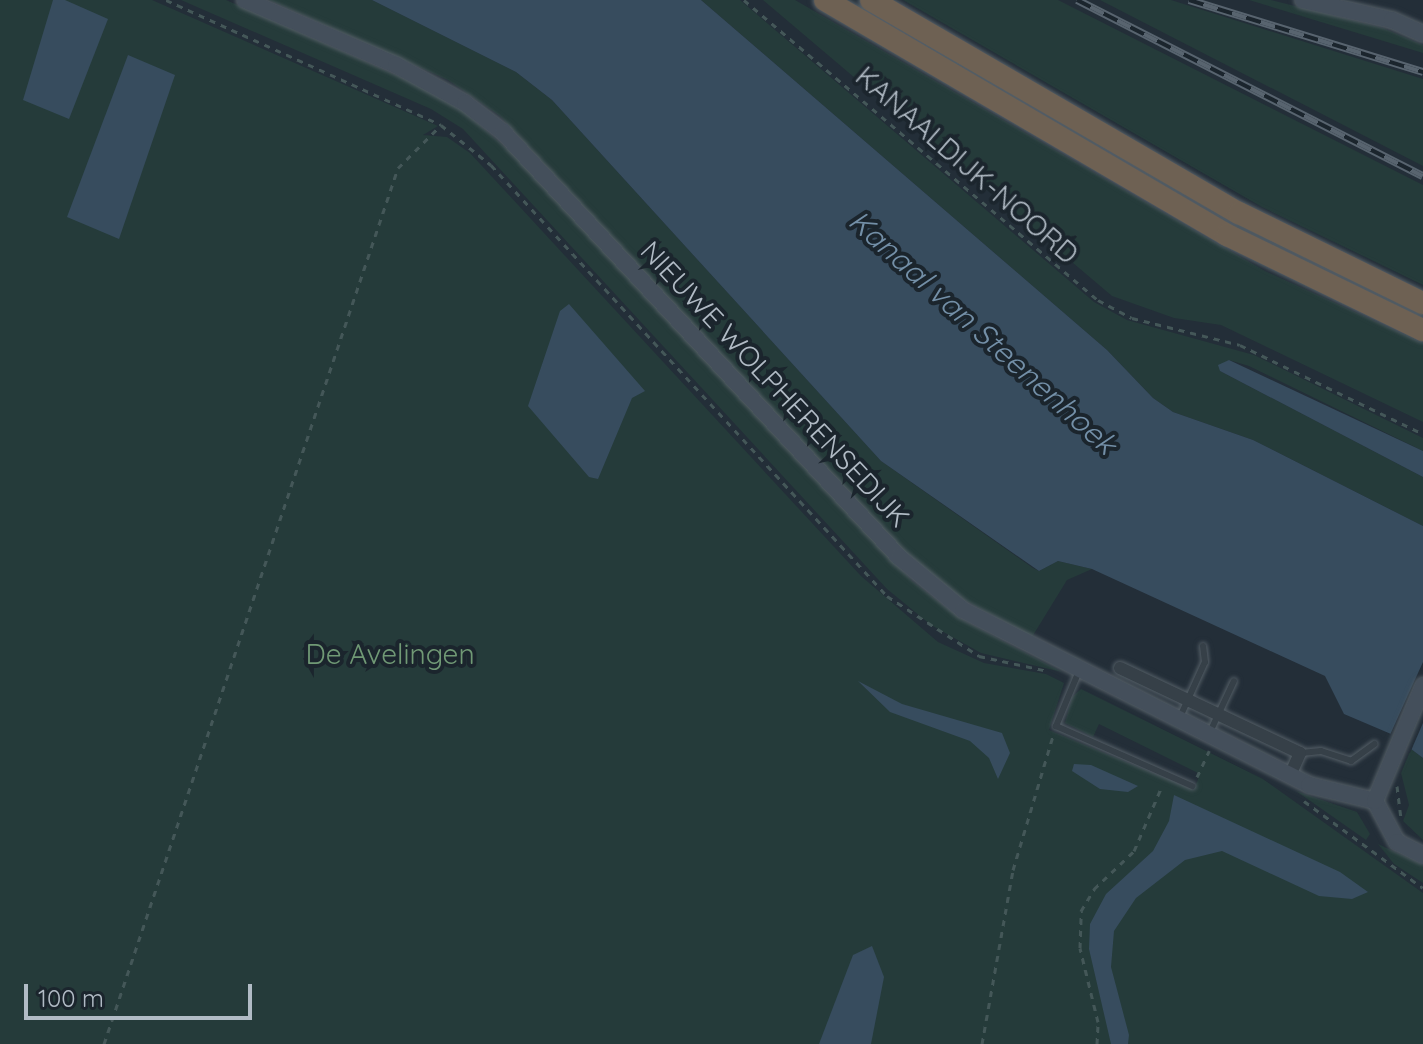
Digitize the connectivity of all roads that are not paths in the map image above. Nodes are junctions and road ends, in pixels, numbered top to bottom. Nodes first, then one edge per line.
1 (245, 0) edge
2 (825, 0) edge
3 (871, 0) edge
4 (1303, 0) edge
5 (1423, 34) edge
6 (1423, 303) edge
7 (1423, 330) edge
8 (1203, 646) dead end
9 (1120, 668) dead end
10 (1079, 669) junction
11 (1234, 681) dead end
12 (1423, 686) edge
13 (1188, 700) junction
14 (1219, 714) junction
15 (1180, 718) junction
16 (1210, 740) junction
17 (1374, 744) dead end
18 (1300, 753) junction
19 (1290, 775) junction
20 (1192, 786) road end
21 (1375, 801) junction
22 (1423, 855) edge

1 - 10 street, NIEUWE WOLPHERENSEDIJK
2 - 7 highway
3 - 6 highway
4 - 5 street
8 - 13 lane
9 - 13 street
10 - 15 street, NIEUWE WOLPHERENSEDIJK
10 - 20 lane
11 - 14 lane
12 - 21 street
13 - 14 street
13 - 15 lane
14 - 16 lane
14 - 18 street
15 - 16 street, NIEUWE WOLPHERENSEDIJK
16 - 19 street, NIEUWE WOLPHERENSEDIJK
17 - 18 lane
18 - 19 street
19 - 21 street, NIEUWE WOLPHERENSEDIJK
21 - 22 street

